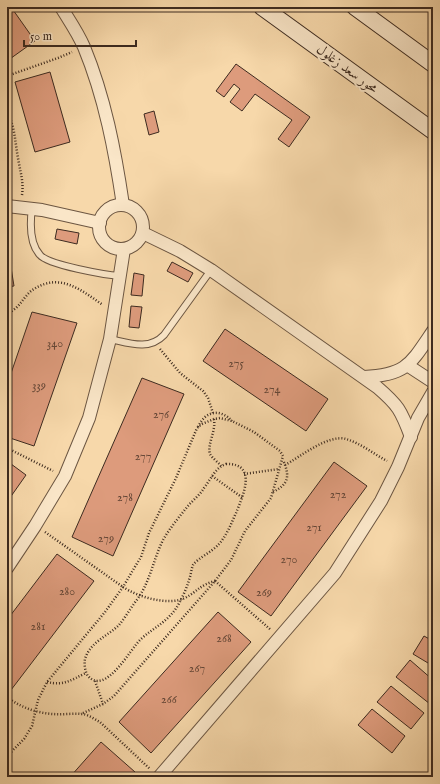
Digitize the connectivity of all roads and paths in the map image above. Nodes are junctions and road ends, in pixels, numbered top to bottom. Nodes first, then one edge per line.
1 (62, 7) edge
2 (262, 7) edge
3 (355, 7) edge
4 (84, 46) junction
5 (433, 64) edge
6 (7, 76) edge
7 (7, 112) edge
8 (433, 131) edge
9 (123, 205) junction
10 (7, 206) edge
11 (26, 207) junction
12 (100, 223) junction
13 (143, 233) junction
14 (124, 249) junction
15 (211, 270) junction
16 (120, 276) junction
17 (7, 314) edge
18 (115, 314) junction
19 (433, 331) edge
20 (110, 339) junction
21 (156, 342) junction
22 (407, 365) junction
23 (364, 377) junction
24 (433, 382) edge
25 (433, 392) edge
26 (213, 413) junction
27 (214, 419) junction
28 (232, 421) junction
29 (197, 428) junction
30 (411, 437) junction
31 (7, 448) edge
32 (283, 460) junction
33 (285, 465) junction
34 (221, 466) junction
35 (398, 467) junction
36 (279, 469) junction
37 (244, 474) junction
38 (65, 476) junction
39 (212, 476) junction
40 (273, 492) junction
41 (243, 498) junction
42 (35, 526) junction
43 (7, 568) edge
44 (215, 581) junction
45 (123, 587) junction
46 (280, 638) junction
47 (86, 673) junction
48 (95, 680) junction
49 (47, 682) junction
50 (7, 697) edge
51 (103, 704) junction
52 (36, 711) junction
53 (81, 714) junction
54 (7, 756) edge
55 (155, 774) edge

1 - 4 street
2 - 8 main road, محور سعد زغلول
3 - 5 main road
4 - 6 path
4 - 9 street
7 - 11 path
9 - 12 street
9 - 13 street
10 - 11 street
11 - 12 street
11 - 16 lane
12 - 14 street
13 - 14 street
13 - 15 street
14 - 16 street
15 - 21 lane
15 - 23 street
16 - 18 street
17 - 18 path
18 - 20 street
19 - 22 street
20 - 21 lane
20 - 38 street
21 - 26 path
22 - 23 street
22 - 24 street
23 - 30 street
25 - 30 street
26 - 28 path
26 - 29 path
27 - 28 path
27 - 29 path
27 - 34 path
28 - 32 path
29 - 45 path
30 - 35 street
31 - 38 path
32 - 33 path
32 - 36 path
33 - 35 path
33 - 40 path
34 - 37 path
34 - 39 path
35 - 46 street
36 - 37 path
36 - 40 path
37 - 41 path
38 - 42 street
39 - 41 path
39 - 47 path
40 - 44 path
41 - 48 path
42 - 43 street
42 - 45 path
44 - 45 path, bridge
44 - 46 path
44 - 51 path
45 - 49 path
46 - 55 street
47 - 48 path
47 - 49 path
48 - 51 path
49 - 52 path
50 - 52 path
51 - 53 path
52 - 53 path
52 - 54 path
53 - 55 path

